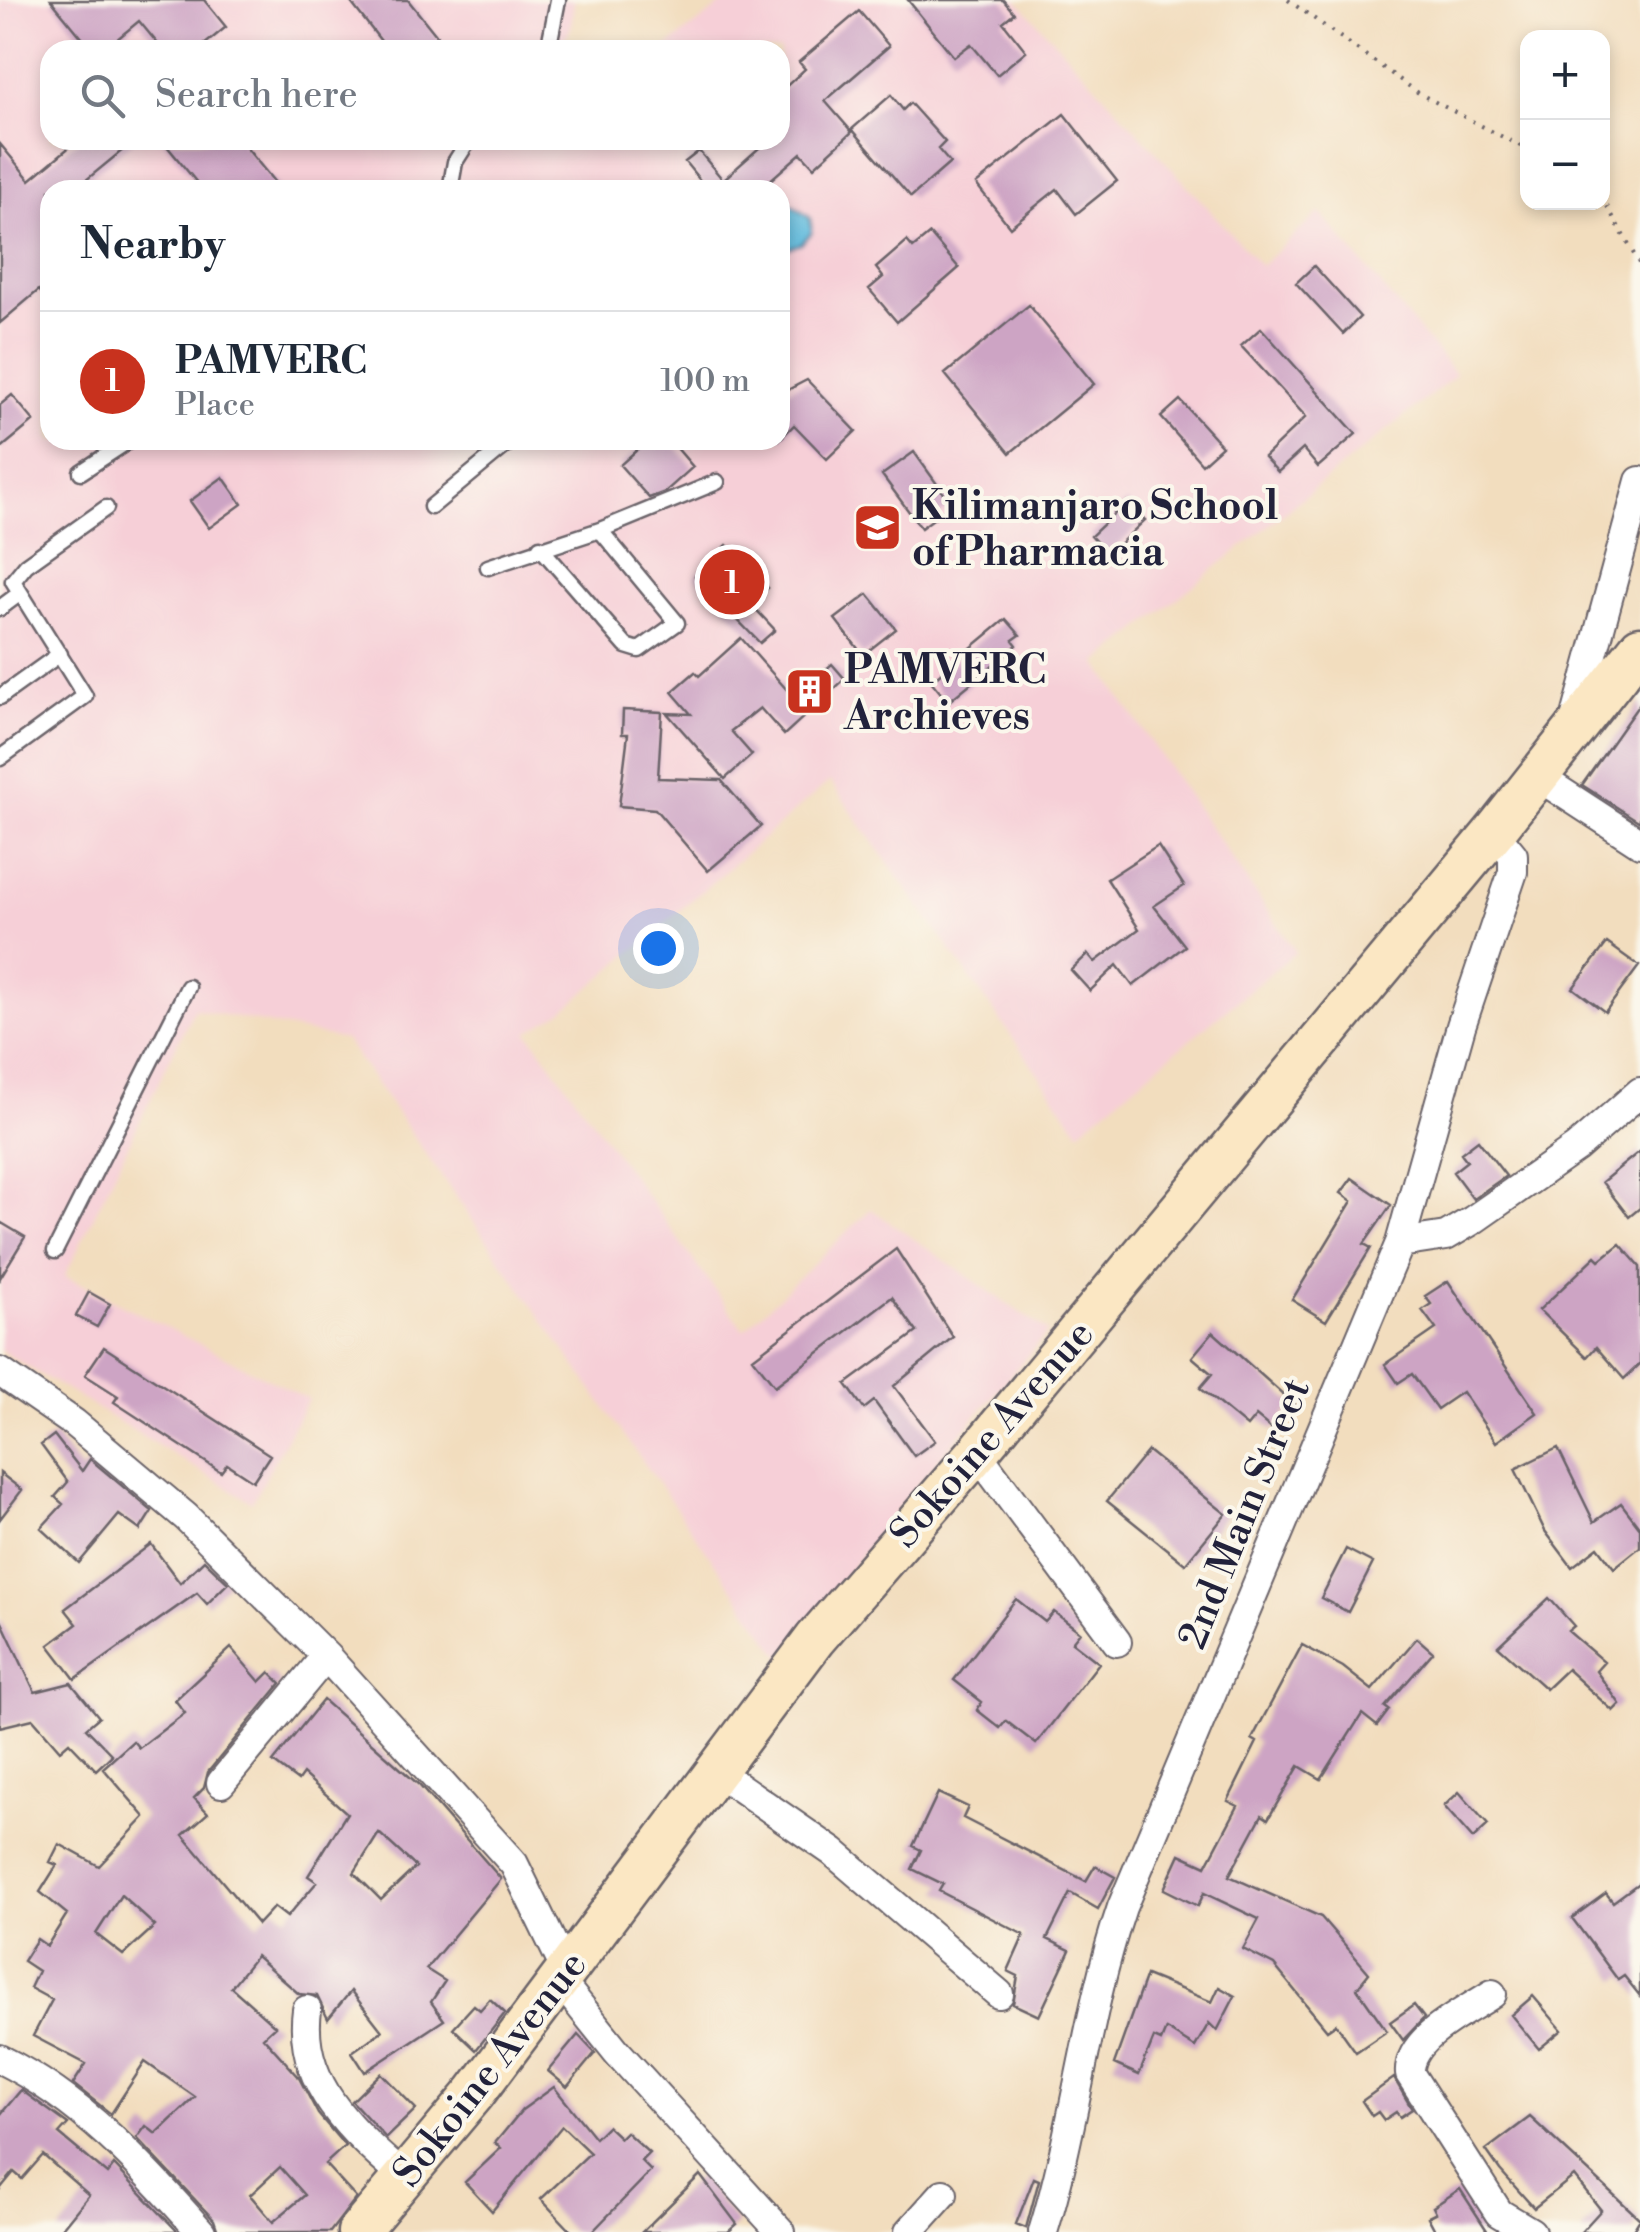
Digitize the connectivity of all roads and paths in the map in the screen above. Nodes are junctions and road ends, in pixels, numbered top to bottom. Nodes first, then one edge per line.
1 (558, 0) edge
2 (1288, 0) edge
3 (550, 40) edge
4 (1520, 146) edge
5 (462, 150) edge
6 (451, 180) edge
7 (1609, 210) edge
8 (1640, 265) edge
9 (115, 450) edge
10 (500, 450) edge
11 (81, 472) dead end
12 (1640, 480) edge
13 (718, 482) dead end
14 (106, 508) dead end
15 (431, 508) dead end
16 (600, 530) junction
17 (540, 547) junction
18 (488, 567) dead end
19 (19, 594) junction
20 (0, 608) edge
21 (1640, 647) edge
22 (60, 654) junction
23 (0, 697) edge
24 (1573, 726) junction
25 (0, 758) edge
26 (1537, 776) junction
27 (1494, 832) junction
28 (1640, 843) edge
29 (188, 987) dead end
30 (1640, 1092) edge
31 (1400, 1243) junction
32 (55, 1250) dead end
33 (0, 1372) edge
34 (977, 1452) junction
35 (1116, 1642) dead end
36 (326, 1656) junction
37 (716, 1771) junction
38 (221, 1783) dead end
39 (563, 1976) junction
40 (1000, 1994) dead end
41 (1492, 1994) dead end
42 (307, 2010) dead end
43 (0, 2059) edge
44 (404, 2177) junction
45 (943, 2194) dead end
46 (201, 2232) edge
47 (358, 2232) edge
48 (780, 2232) edge
49 (910, 2232) edge
50 (1042, 2232) edge
51 (1531, 2232) edge

1 - 3 lane
2 - 4 path
5 - 6 lane
7 - 8 path
9 - 11 lane
10 - 15 lane
12 - 24 street
13 - 16 lane
14 - 19 lane
16 - 17 lane
16 - 17 lane
17 - 18 lane
19 - 20 lane
19 - 22 lane
21 - 24 street, Sokoine Avenue
22 - 23 lane
22 - 25 lane
24 - 26 street, Sokoine Avenue
26 - 27 street, Sokoine Avenue
26 - 28 street
27 - 31 street, 2nd Main Street
27 - 34 street, Sokoine Avenue
29 - 32 lane
30 - 31 street
31 - 50 street, 2nd Main Street
33 - 36 street
34 - 35 street
34 - 37 street, Sokoine Avenue
36 - 38 street
36 - 39 street
37 - 39 street, Sokoine Avenue
37 - 40 street
39 - 44 street, Sokoine Avenue
39 - 48 street
41 - 51 street
42 - 44 street
43 - 46 street
44 - 47 street, Sokoine Avenue
45 - 49 street

